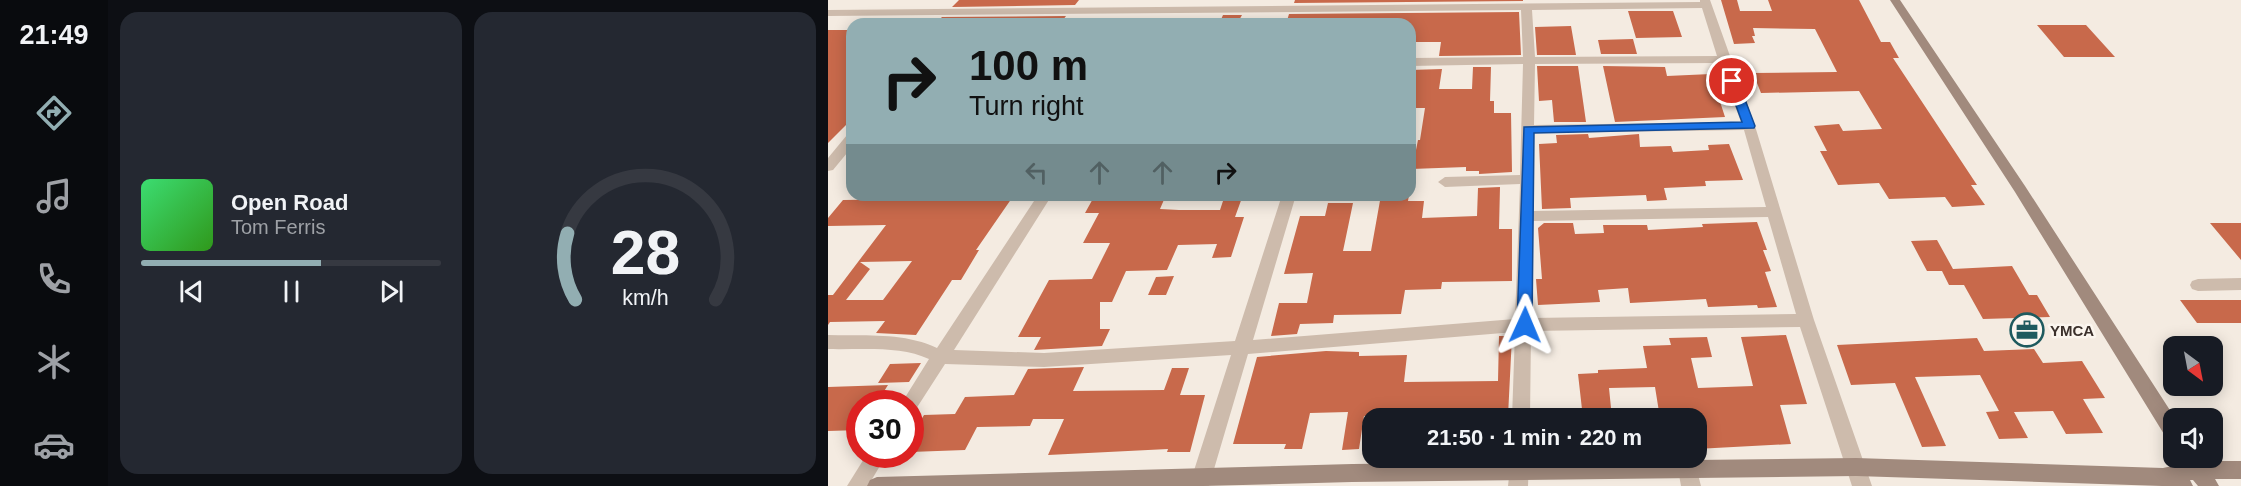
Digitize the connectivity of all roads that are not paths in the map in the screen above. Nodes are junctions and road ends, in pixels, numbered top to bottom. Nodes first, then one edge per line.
1 (1235, 0) edge
2 (1895, 0) edge
3 (1588, 3) edge
4 (1706, 3) edge
5 (1468, 4) edge
6 (1526, 8) junction
7 (1347, 9) edge
8 (1229, 11) junction
9 (973, 12) junction
10 (1162, 12) junction
11 (828, 13) edge
12 (966, 18) edge
13 (1158, 18) edge
14 (1724, 59) junction
15 (1529, 61) junction
16 (1416, 62) edge
17 (1749, 126) junction
18 (1528, 129) junction
19 (846, 146) edge
20 (828, 167) edge
21 (1527, 179) junction
22 (1445, 182) dead end
23 (1041, 201) edge
24 (1287, 201) edge
25 (1774, 212) junction
26 (1526, 216) junction
27 (2241, 284) edge
28 (2198, 285) dead end
29 (1806, 320) junction
30 (1525, 325) junction
31 (828, 342) edge
32 (1242, 347) junction
33 (942, 357) junction
34 (920, 390) edge
35 (1521, 408) edge
36 (2163, 416) edge
37 (1856, 467) junction
38 (869, 468) edge
39 (2184, 468) edge
40 (2196, 468) edge
41 (2223, 468) edge
42 (2241, 470) edge
43 (1519, 471) edge
44 (1689, 477) edge
45 (2163, 477) junction
46 (1351, 480) edge
47 (1201, 482) edge
48 (857, 486) edge
49 (877, 486) edge
50 (1862, 486) edge
51 (2183, 486) edge
52 (2209, 486) edge

1 - 8 street
2 - 36 main road
3 - 4 street
3 - 6 street
4 - 14 street
5 - 6 street
5 - 7 street
6 - 15 street
7 - 8 street
8 - 10 street
9 - 10 street
9 - 11 street
9 - 12 street
10 - 13 street
14 - 15 street
14 - 17 street
15 - 16 street
15 - 18 street
17 - 18 street
17 - 25 street
18 - 21 street
19 - 20 street
21 - 22 street
21 - 26 street
23 - 33 street
24 - 32 street
25 - 26 street
25 - 29 street
26 - 30 street
27 - 28 street
29 - 30 street
29 - 37 street
30 - 32 street
30 - 35 street
31 - 33 street
32 - 33 street
32 - 47 street
33 - 34 street
37 - 44 main road
37 - 45 main road
37 - 50 street
38 - 48 street
39 - 45 main road
40 - 52 main road
41 - 42 main road
43 - 44 main road
43 - 46 main road
45 - 51 main road
46 - 47 main road
47 - 49 main road

